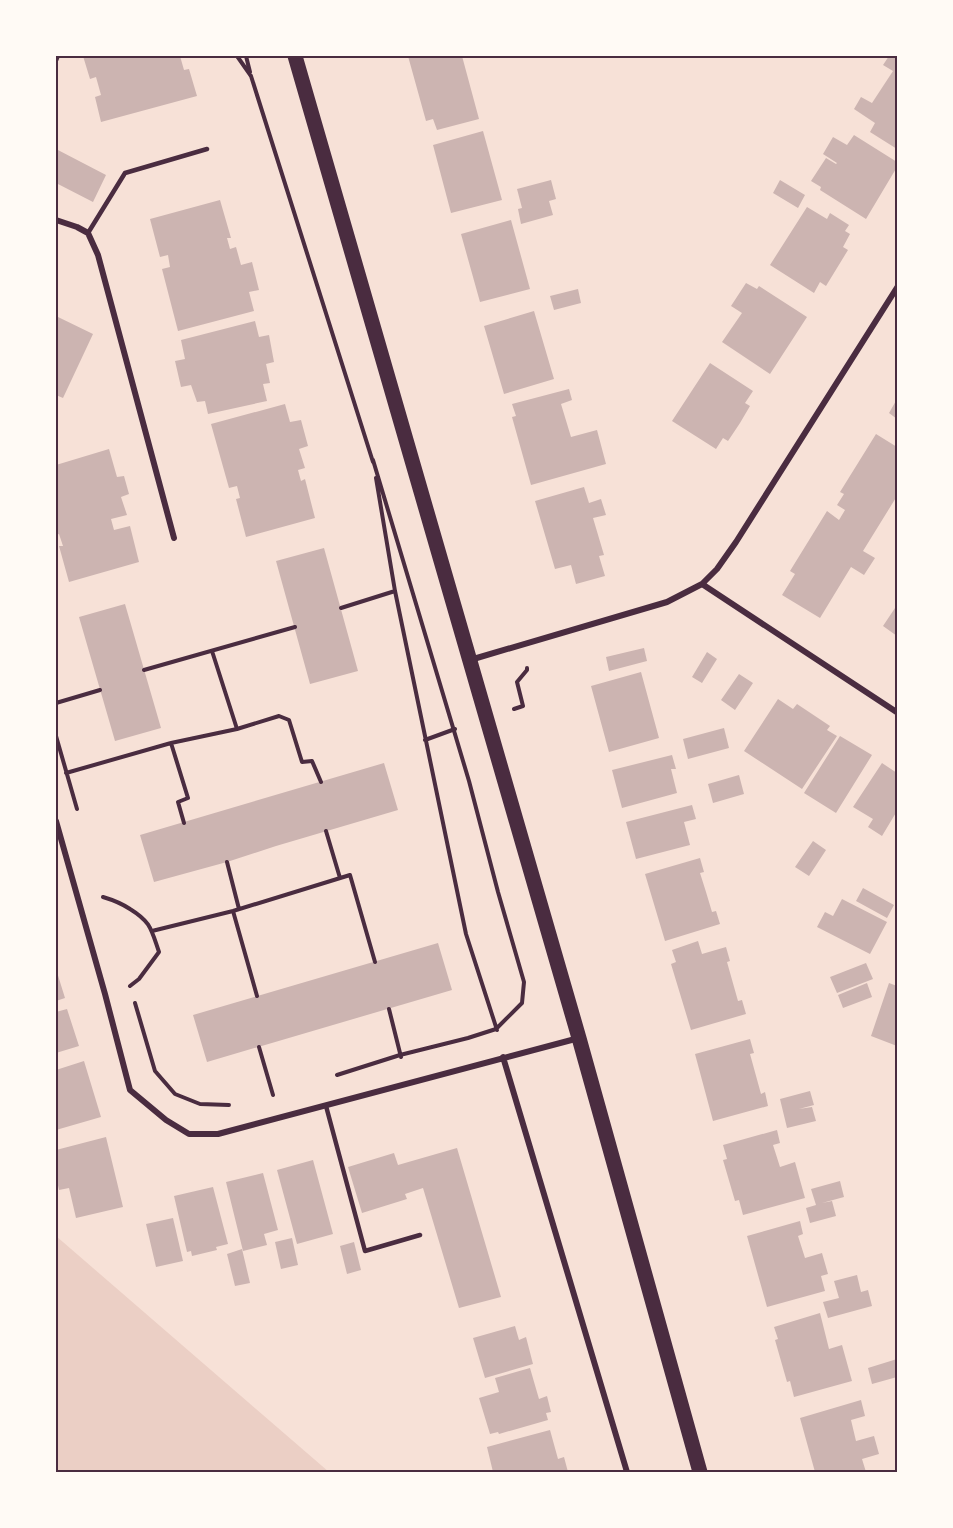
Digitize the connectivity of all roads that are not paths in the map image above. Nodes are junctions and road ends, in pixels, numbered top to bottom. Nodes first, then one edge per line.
1 (295, 56) edge
2 (207, 149) dead end
3 (56, 220) edge
4 (88, 233) junction
5 (897, 286) edge
6 (174, 538) dead end
7 (702, 584) junction
8 (470, 660) junction
9 (897, 713) edge
10 (56, 821) edge
11 (579, 1038) junction
12 (503, 1057) junction
13 (326, 1106) junction
14 (420, 1235) dead end
15 (627, 1473) edge
16 (700, 1473) edge

1 - 8 main road
2 - 4 lane
3 - 4 street
4 - 6 street
5 - 7 street
7 - 8 street
7 - 9 street
8 - 11 main road
10 - 13 street
11 - 12 street
11 - 16 main road
12 - 13 street
12 - 15 street
13 - 14 lane

